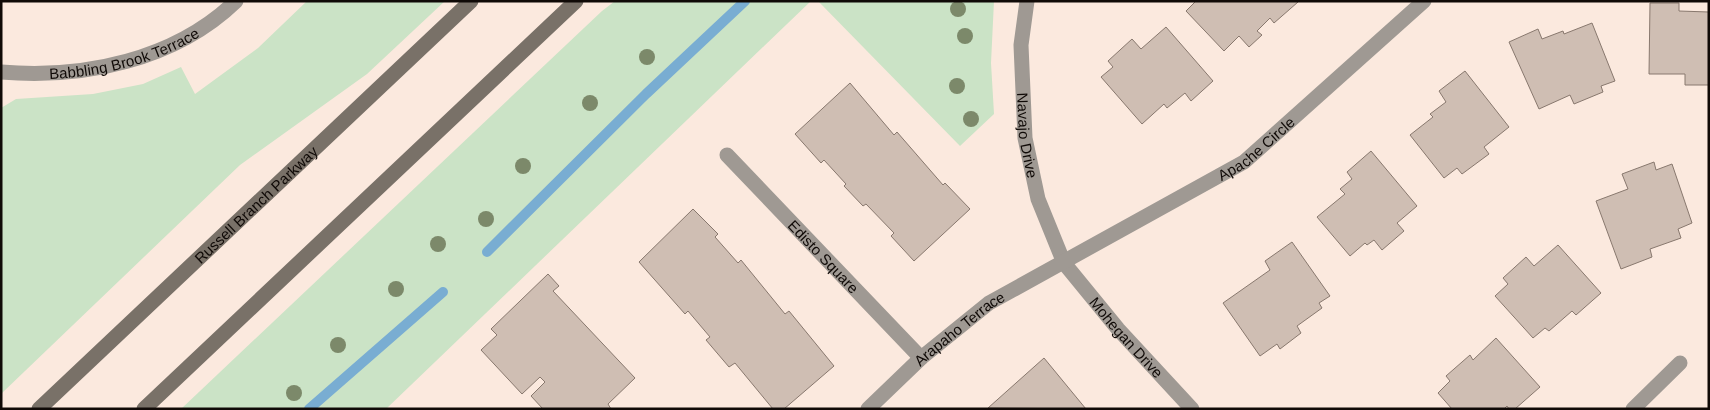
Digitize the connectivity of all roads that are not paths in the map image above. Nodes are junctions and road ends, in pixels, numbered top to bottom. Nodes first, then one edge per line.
1 (236, 1) edge
2 (471, 1) edge
3 (576, 1) edge
4 (1027, 1) edge
5 (1424, 1) edge
6 (1, 72) edge
7 (727, 155) dead end
8 (1064, 263) junction
9 (921, 358) junction
10 (1680, 363) dead end
11 (39, 409) edge
12 (144, 409) edge
13 (868, 409) edge
14 (1192, 409) edge
15 (1633, 409) edge

1 - 6 street, Babbling Brook Terrace
2 - 11 main road, Russell Branch Parkway
3 - 12 main road
4 - 8 street, Navajo Drive
5 - 8 street, Apache Circle
7 - 9 street, Edisto Square
8 - 9 street, Arapaho Terrace
8 - 14 street, Mohegan Drive
9 - 13 street, Arapaho Terrace
10 - 15 street

